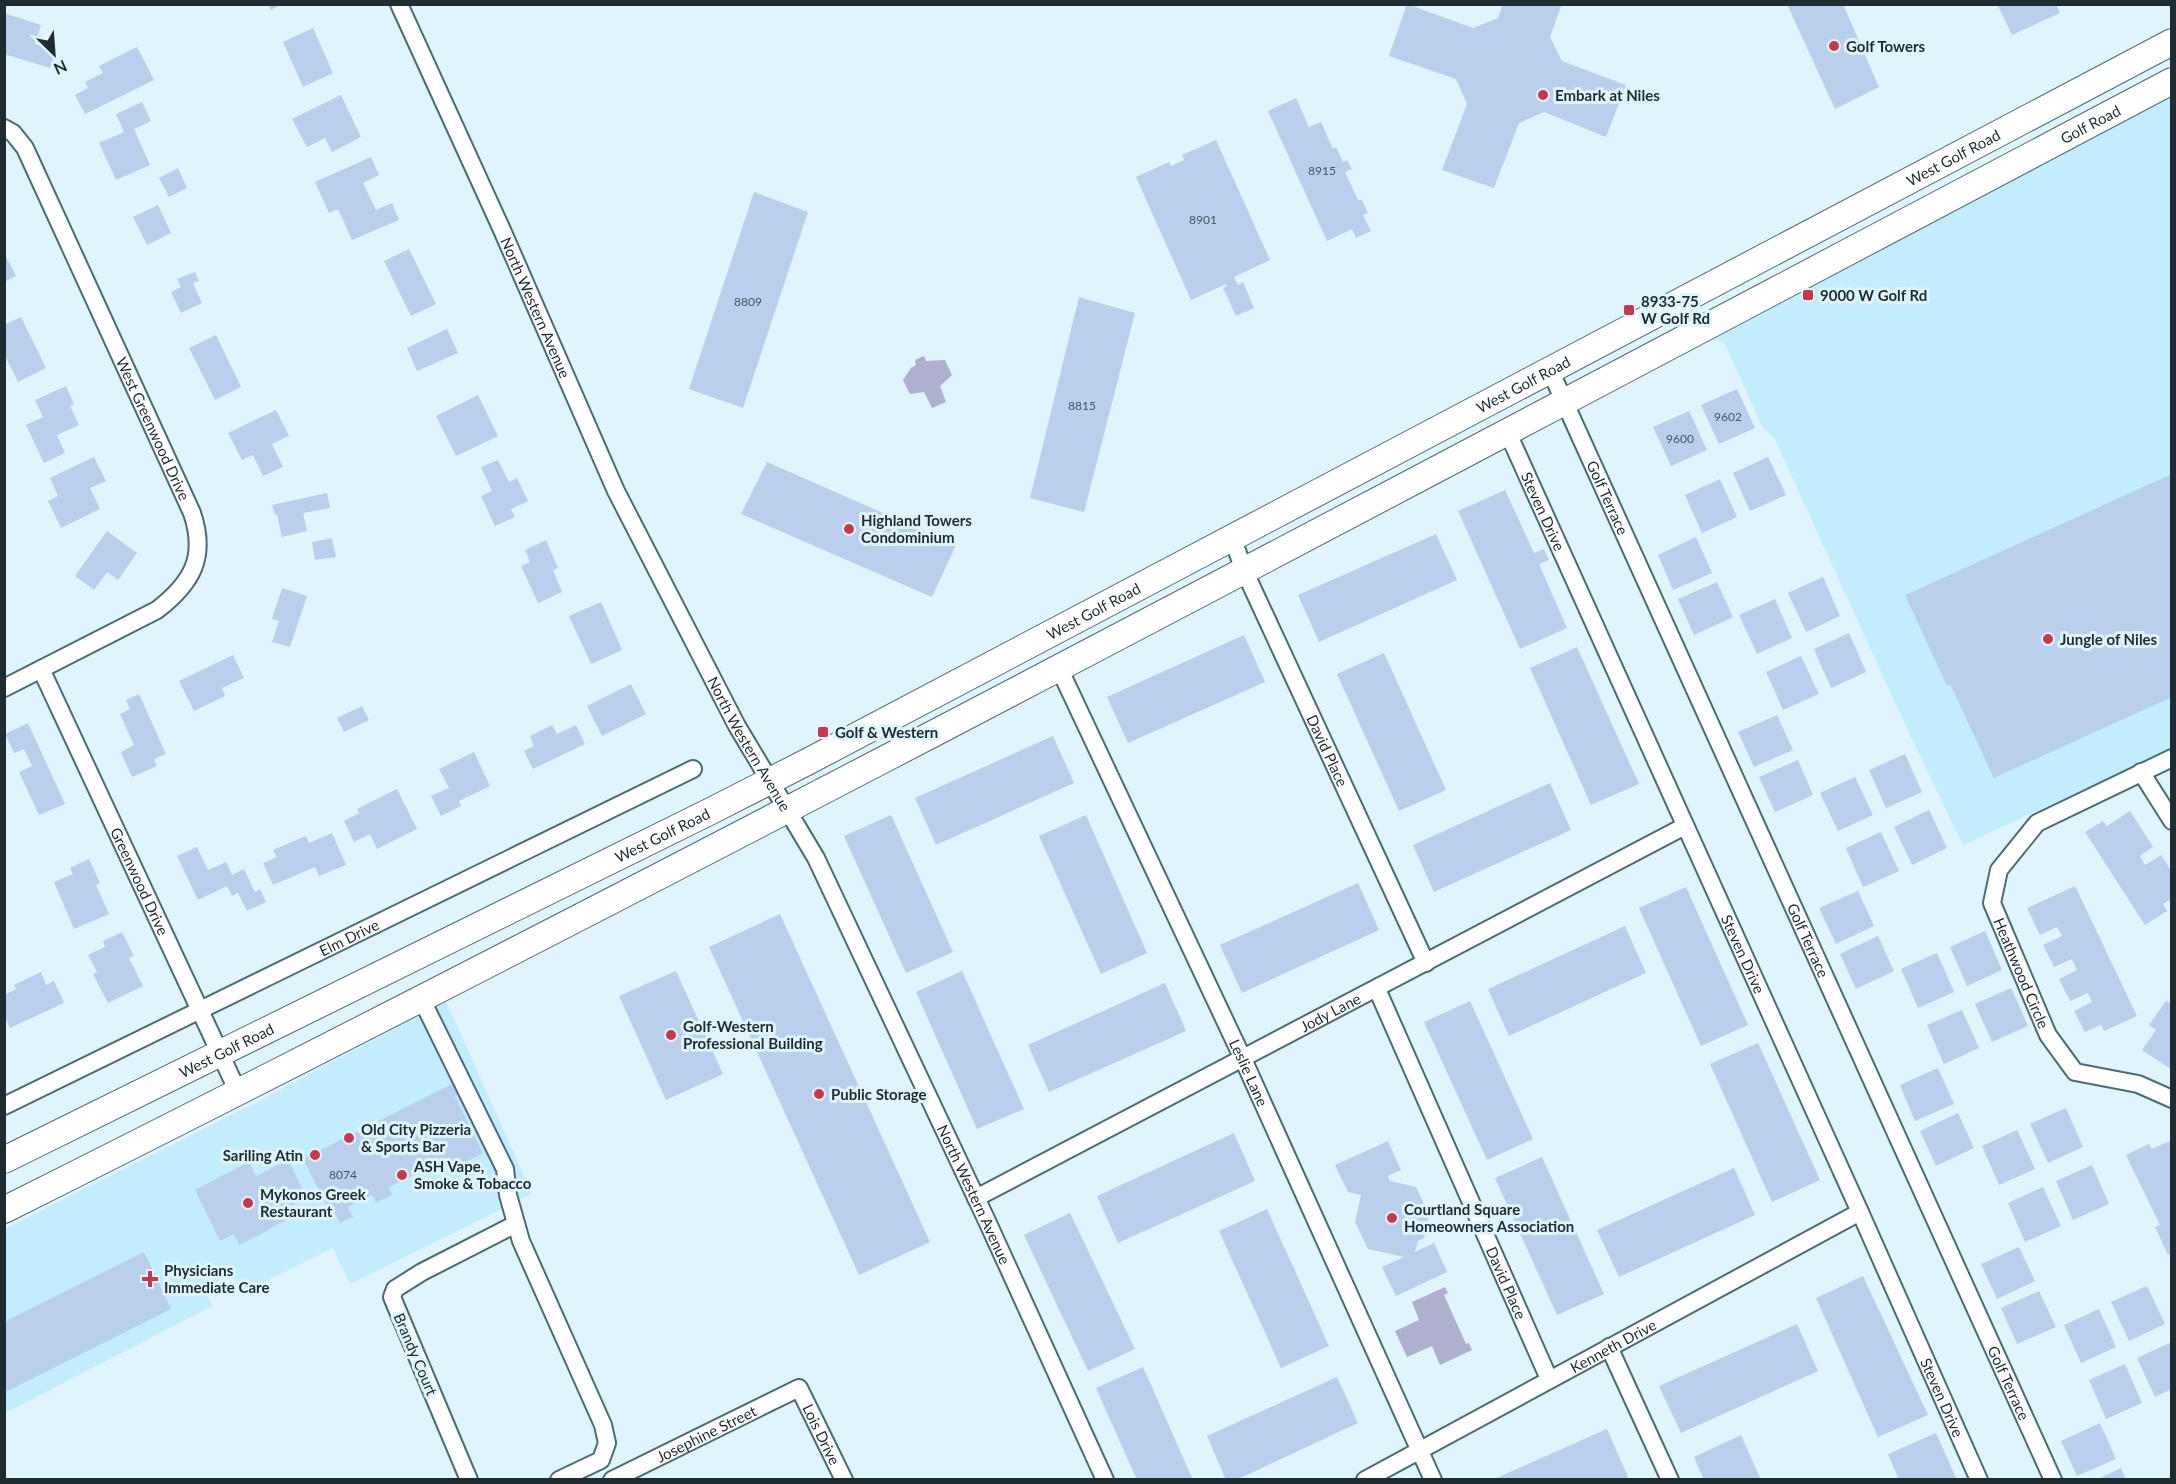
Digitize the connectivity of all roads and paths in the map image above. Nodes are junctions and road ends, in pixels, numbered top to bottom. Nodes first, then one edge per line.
1 (399, 4) edge
2 (2172, 42) edge
3 (2172, 81) edge
4 (4, 128) edge
5 (1550, 370) junction
6 (1564, 401) junction
7 (1507, 431) junction
8 (1232, 537) junction
9 (1244, 570) junction
10 (1059, 668) junction
11 (42, 669) junction
12 (4, 688) edge
13 (2172, 758) edge
14 (693, 769) dead end
15 (2141, 772) junction
16 (770, 781) junction
17 (788, 810) junction
18 (2172, 821) edge
19 (1685, 826) junction
20 (1426, 963) junction
21 (1377, 988) junction
22 (421, 998) junction
23 (200, 1010) junction
24 (220, 1053) junction
25 (1243, 1059) junction
26 (238, 1092) junction
27 (2172, 1099) edge
28 (4, 1106) edge
29 (4, 1160) edge
30 (976, 1198) junction
31 (4, 1210) edge
32 (1860, 1212) junction
33 (516, 1224) junction
34 (1609, 1347) junction
35 (1549, 1379) junction
36 (799, 1388) joint
37 (1420, 1449) junction
38 (469, 1479) edge
39 (559, 1479) edge
40 (612, 1479) edge
41 (844, 1479) edge
42 (1105, 1479) edge
43 (1365, 1479) edge
44 (1434, 1479) edge
45 (1670, 1479) edge
46 (1978, 1479) edge
47 (2053, 1479) edge

1 - 16 street, North Western Avenue
2 - 5 main road, West Golf Road
3 - 6 main road, Golf Road
4 - 11 street, West Greenwood Drive
5 - 6 street, Golf Terrace
5 - 8 main road, West Golf Road
6 - 7 main road
6 - 47 street, Golf Terrace
7 - 9 main road
7 - 19 street, Steven Drive
8 - 9 street, David Place
8 - 16 main road, West Golf Road
9 - 10 main road
9 - 20 street, David Place
10 - 17 main road
10 - 25 street, Leslie Lane
11 - 12 street, West Greenwood Drive
11 - 23 street, Greenwood Drive
13 - 15 street, Heathwood Circle
14 - 23 street, Elm Drive
15 - 18 street
15 - 27 street, Heathwood Circle
16 - 17 street, North Western Avenue
16 - 24 main road, West Golf Road
17 - 22 main road
17 - 30 street, North Western Avenue
19 - 20 street, Jody Lane
19 - 32 street, Steven Drive
20 - 21 street, Jody Lane
21 - 25 street, Jody Lane
21 - 35 street, David Place
22 - 26 main road
22 - 33 street
23 - 24 street, Greenwood Drive
23 - 28 street, Elm Drive
24 - 26 street, Greenwood Drive
24 - 29 main road, West Golf Road
25 - 30 street, Jody Lane
25 - 37 street, Leslie Lane
26 - 31 main road
30 - 42 street, North Western Avenue
32 - 34 street, Kenneth Drive
32 - 46 street, Steven Drive
33 - 38 street, Brandy Court
33 - 39 street
34 - 35 street, Kenneth Drive
34 - 45 street
35 - 37 street, Kenneth Drive
36 - 40 street, Josephine Street
36 - 41 street, Lois Drive
37 - 43 street, Kenneth Drive
37 - 44 street, Leslie Lane

